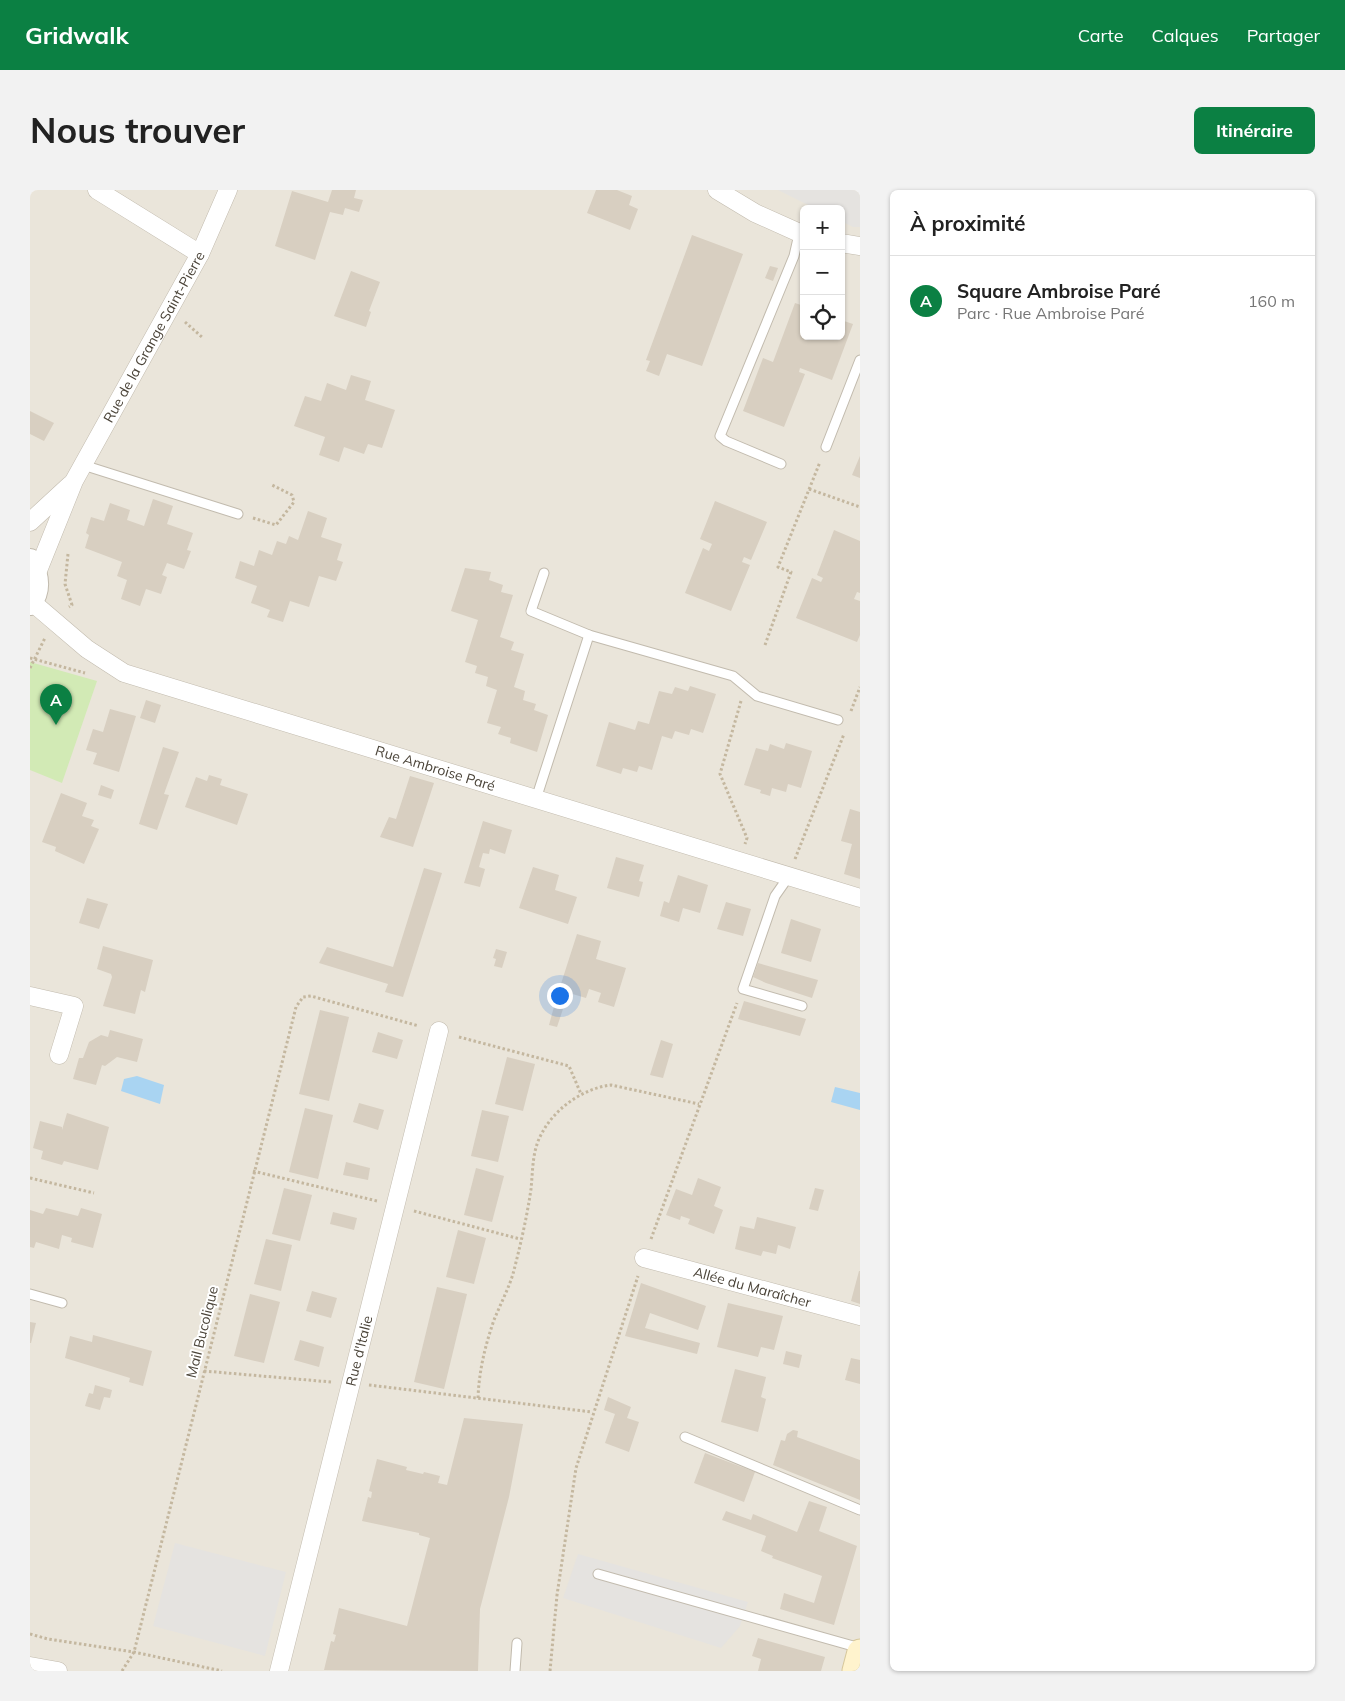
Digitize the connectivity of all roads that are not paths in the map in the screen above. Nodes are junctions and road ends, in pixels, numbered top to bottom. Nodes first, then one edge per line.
1 (97, 190) edge
2 (228, 190) edge
3 (717, 190) edge
4 (800, 233) edge
5 (800, 240) edge
6 (845, 244) edge
7 (860, 246) edge
8 (200, 254) junction
9 (860, 360) edge
10 (826, 447) road end
11 (781, 464) dead end
12 (83, 466) junction
13 (74, 481) junction
14 (238, 514) road end
15 (30, 522) edge
16 (34, 566) edge
17 (544, 573) dead end
18 (31, 603) edge
19 (589, 635) junction
20 (838, 720) dead end
21 (536, 799) junction
22 (788, 876) junction
23 (860, 898) edge
24 (30, 996) edge
25 (802, 1006) dead end
26 (440, 1032) road end
27 (59, 1055) dead end
28 (644, 1258) road end
29 (30, 1294) edge
30 (62, 1303) dead end
31 (860, 1316) edge
32 (685, 1437) dead end
33 (860, 1510) edge
34 (598, 1574) dead end
35 (517, 1643) dead end
36 (860, 1650) edge
37 (30, 1666) edge
38 (58, 1671) edge
39 (279, 1671) edge
40 (515, 1671) edge
41 (855, 1671) edge

1 - 8 street
2 - 8 street, Rue de la Grange Saint-Pierre
3 - 4 street
5 - 11 lane
6 - 7 street
8 - 12 street, Rue de la Grange Saint-Pierre
9 - 10 lane
12 - 13 street, Rue de la Grange Saint-Pierre
12 - 14 lane
13 - 15 street, Rue de la Grange Saint-Pierre
13 - 16 street, Rue de la Grange Saint-Pierre
16 - 18 street
17 - 19 lane
18 - 21 street, Rue Ambroise Paré
19 - 20 lane
19 - 21 lane
21 - 22 street, Rue Ambroise Paré
22 - 23 street, Rue Ambroise Paré
22 - 25 lane
24 - 27 street
26 - 39 street, Rue d'Italie
28 - 31 street, Allée du Maraîcher
29 - 30 lane
32 - 33 lane
34 - 36 lane
35 - 40 lane
36 - 41 main road
37 - 38 street

